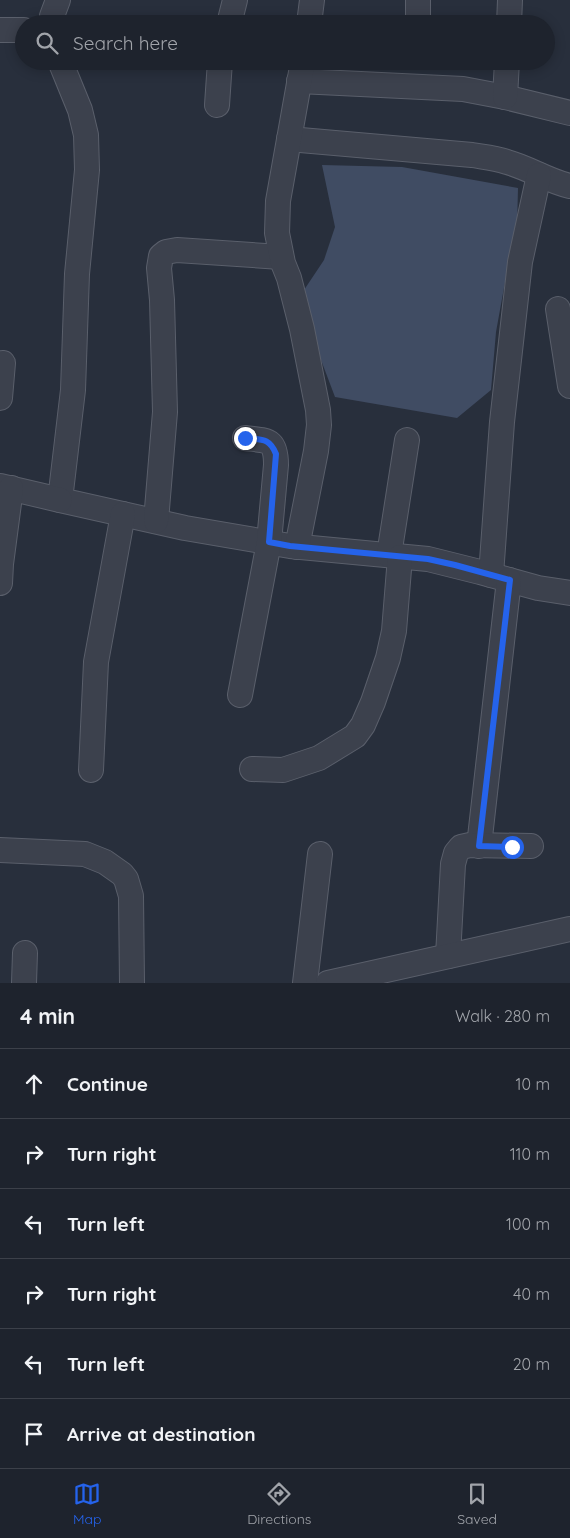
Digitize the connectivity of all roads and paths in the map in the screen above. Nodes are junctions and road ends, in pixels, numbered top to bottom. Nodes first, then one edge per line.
1 (58, 0) edge
2 (235, 0) edge
3 (312, 0) edge
4 (418, 0) edge
5 (510, 0) edge
6 (52, 15) edge
7 (231, 15) edge
8 (310, 15) edge
9 (418, 15) edge
10 (509, 15) edge
11 (0, 30) edge
12 (15, 30) edge
13 (64, 70) edge
14 (219, 70) edge
15 (506, 70) edge
16 (301, 71) edge
17 (505, 97) junction
18 (217, 105) dead end
19 (570, 113) edge
20 (289, 139) junction
21 (539, 175) junction
22 (570, 186) edge
23 (282, 257) junction
24 (558, 309) dead end
25 (3, 363) dead end
26 (570, 386) edge
27 (0, 398) edge
28 (245, 438) dead end
29 (407, 440) dead end
30 (6, 487) edge
31 (60, 500) junction
32 (122, 514) junction
33 (156, 521) junction
34 (269, 542) junction
35 (298, 547) junction
36 (395, 556) junction
37 (500, 577) junction
38 (0, 583) edge
39 (570, 593) edge
40 (240, 695) dead end
41 (252, 769) dead end
42 (90, 770) dead end
43 (479, 846) junction
44 (531, 846) dead end
45 (0, 850) edge
46 (320, 854) dead end
47 (570, 929) edge
48 (25, 953) dead end
49 (448, 956) junction
50 (24, 983) edge
51 (132, 983) edge
52 (306, 983) edge
53 (328, 983) edge

1 - 6 street
2 - 7 street
3 - 8 street
4 - 9 street
5 - 10 street
11 - 12 street
13 - 31 street
14 - 18 street
15 - 17 street
16 - 17 street
16 - 20 street
17 - 19 street
20 - 21 street
20 - 23 street
21 - 22 street
21 - 37 street
23 - 33 street
23 - 35 street
24 - 26 street
25 - 27 street
28 - 34 street
29 - 36 street
30 - 31 street
30 - 38 street
31 - 32 street
32 - 33 street
32 - 42 street
33 - 34 street
34 - 35 street
34 - 40 street
35 - 36 street
36 - 37 street
36 - 41 street
37 - 39 street
37 - 43 street
43 - 44 street
43 - 49 street
45 - 51 street
46 - 52 street
47 - 49 street
48 - 50 street
49 - 53 street

